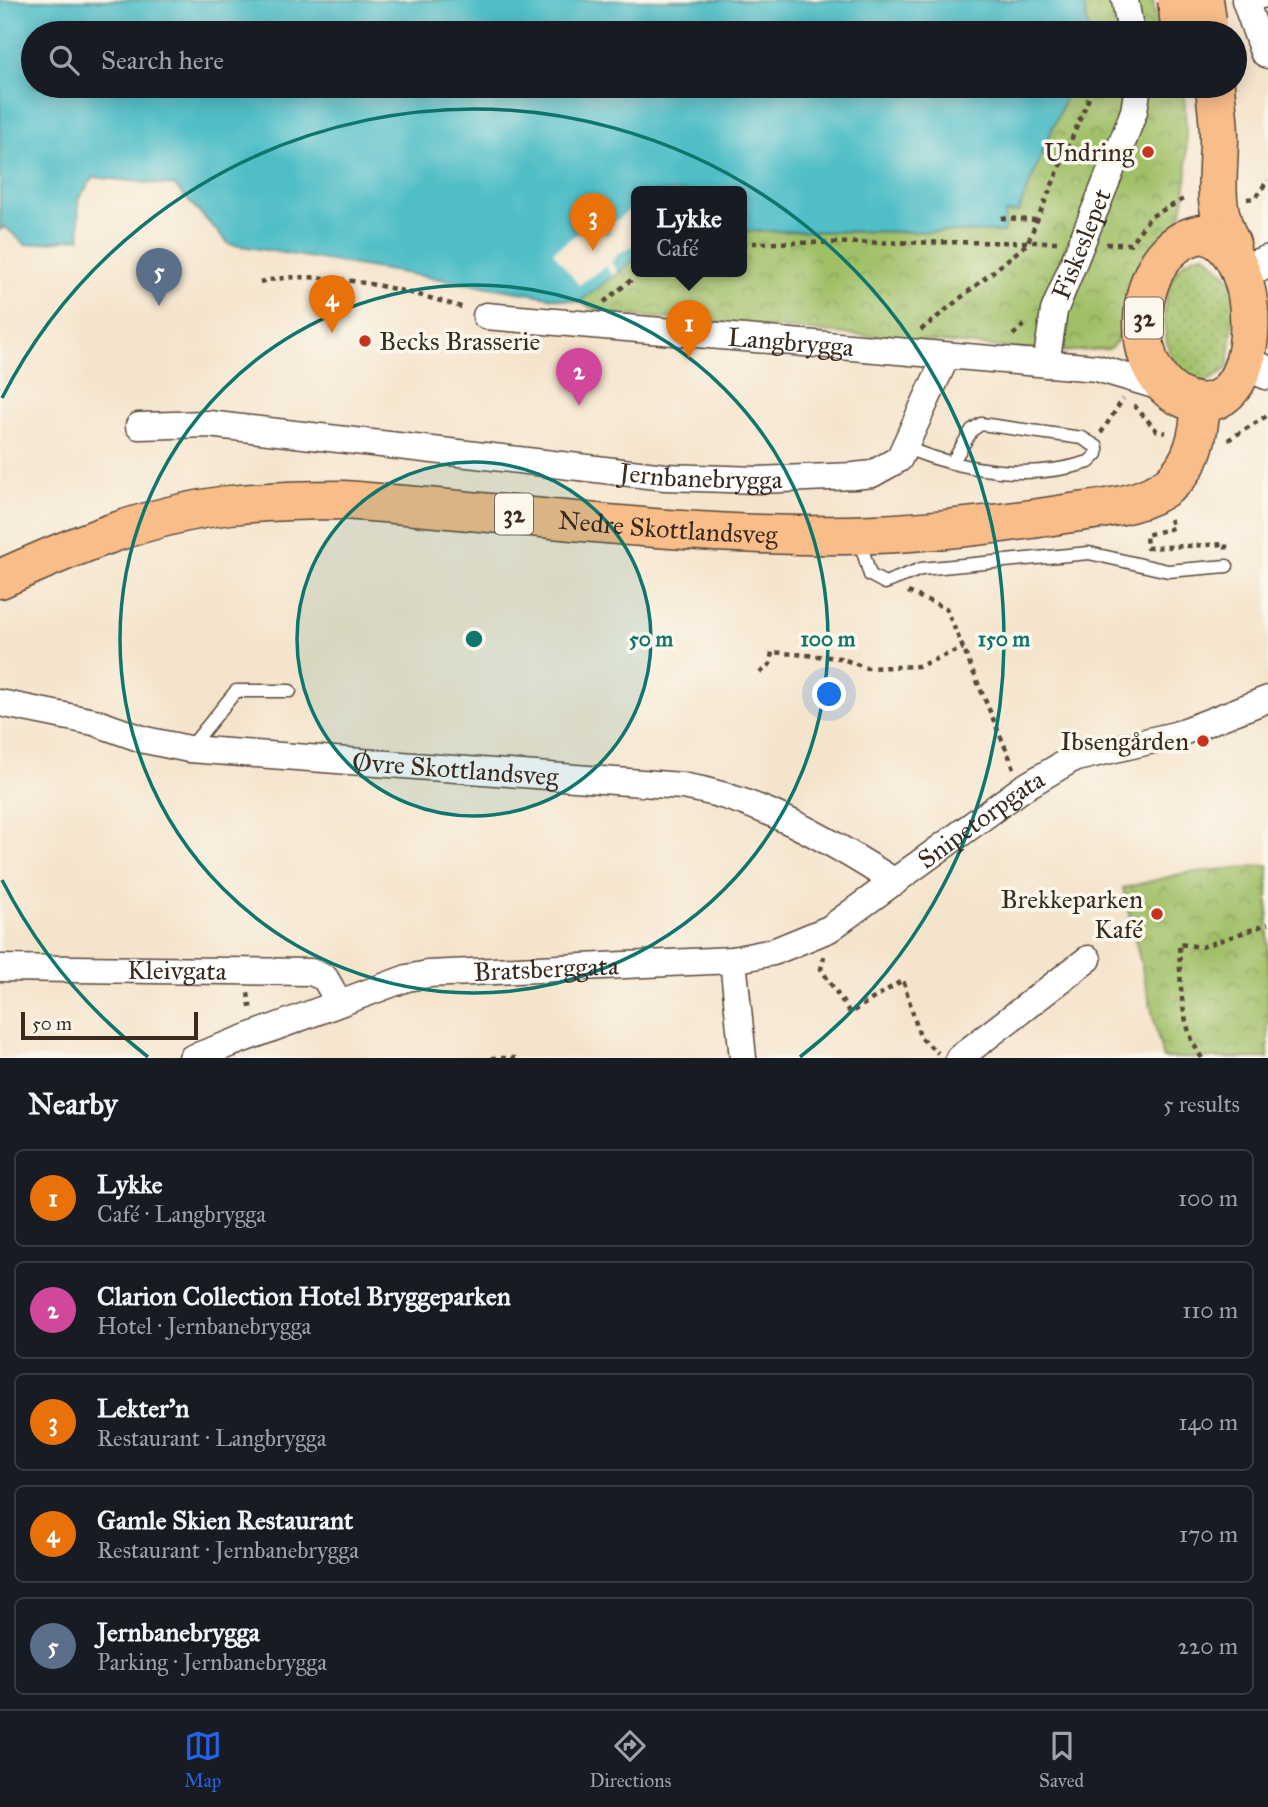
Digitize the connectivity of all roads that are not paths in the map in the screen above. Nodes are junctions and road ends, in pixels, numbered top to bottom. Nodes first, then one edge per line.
1 (1125, 0) edge
2 (1253, 1) edge
3 (1129, 21) edge
4 (1268, 55) edge
5 (1135, 98) edge
6 (1190, 98) edge
7 (1216, 98) edge
8 (1180, 240) junction
9 (1250, 258) edge
10 (478, 313) road end
11 (1143, 333) junction
12 (946, 357) junction
13 (1046, 364) junction
14 (1097, 369) junction
15 (1259, 369) edge
16 (1185, 396) junction
17 (139, 425) dead end
18 (906, 448) junction
19 (953, 461) junction
20 (858, 534) junction
21 (1227, 566) road end
22 (0, 579) edge
23 (290, 691) dead end
24 (1268, 699) edge
25 (0, 703) edge
26 (189, 749) junction
27 (895, 881) junction
28 (1088, 959) dead end
29 (733, 960) junction
30 (0, 968) edge
31 (338, 1001) junction
32 (192, 1058) edge
33 (743, 1058) edge
34 (959, 1058) edge

1 - 3 street
2 - 4 street
5 - 13 street, Fiskeslepet
6 - 8 main road, 32
7 - 9 main road
8 - 9 main road
8 - 11 main road, 32
9 - 15 main road
10 - 12 street, Langbrygga
11 - 14 street
11 - 16 main road, 32
12 - 13 street, Langbrygga
12 - 18 street, Jernbanebrygga
13 - 14 street, Langbrygga
14 - 16 street, Langbrygga
15 - 16 main road
16 - 20 main road, Nedre Skottlandsveg / 32
17 - 18 street, Jernbanebrygga
18 - 19 lane
19 - 19 lane
20 - 21 lane
20 - 22 main road, Nedre Skottlandsveg / 32
23 - 26 lane
24 - 27 street, Snipetorpgata
25 - 26 street, Øvre Skottlandsveg
26 - 27 street, Øvre Skottlandsveg
27 - 29 street, Bratsberggata
28 - 34 street
29 - 31 street, Bratsberggata
29 - 33 street
30 - 31 street, Kleivgata
31 - 32 street, Bratsberggata

